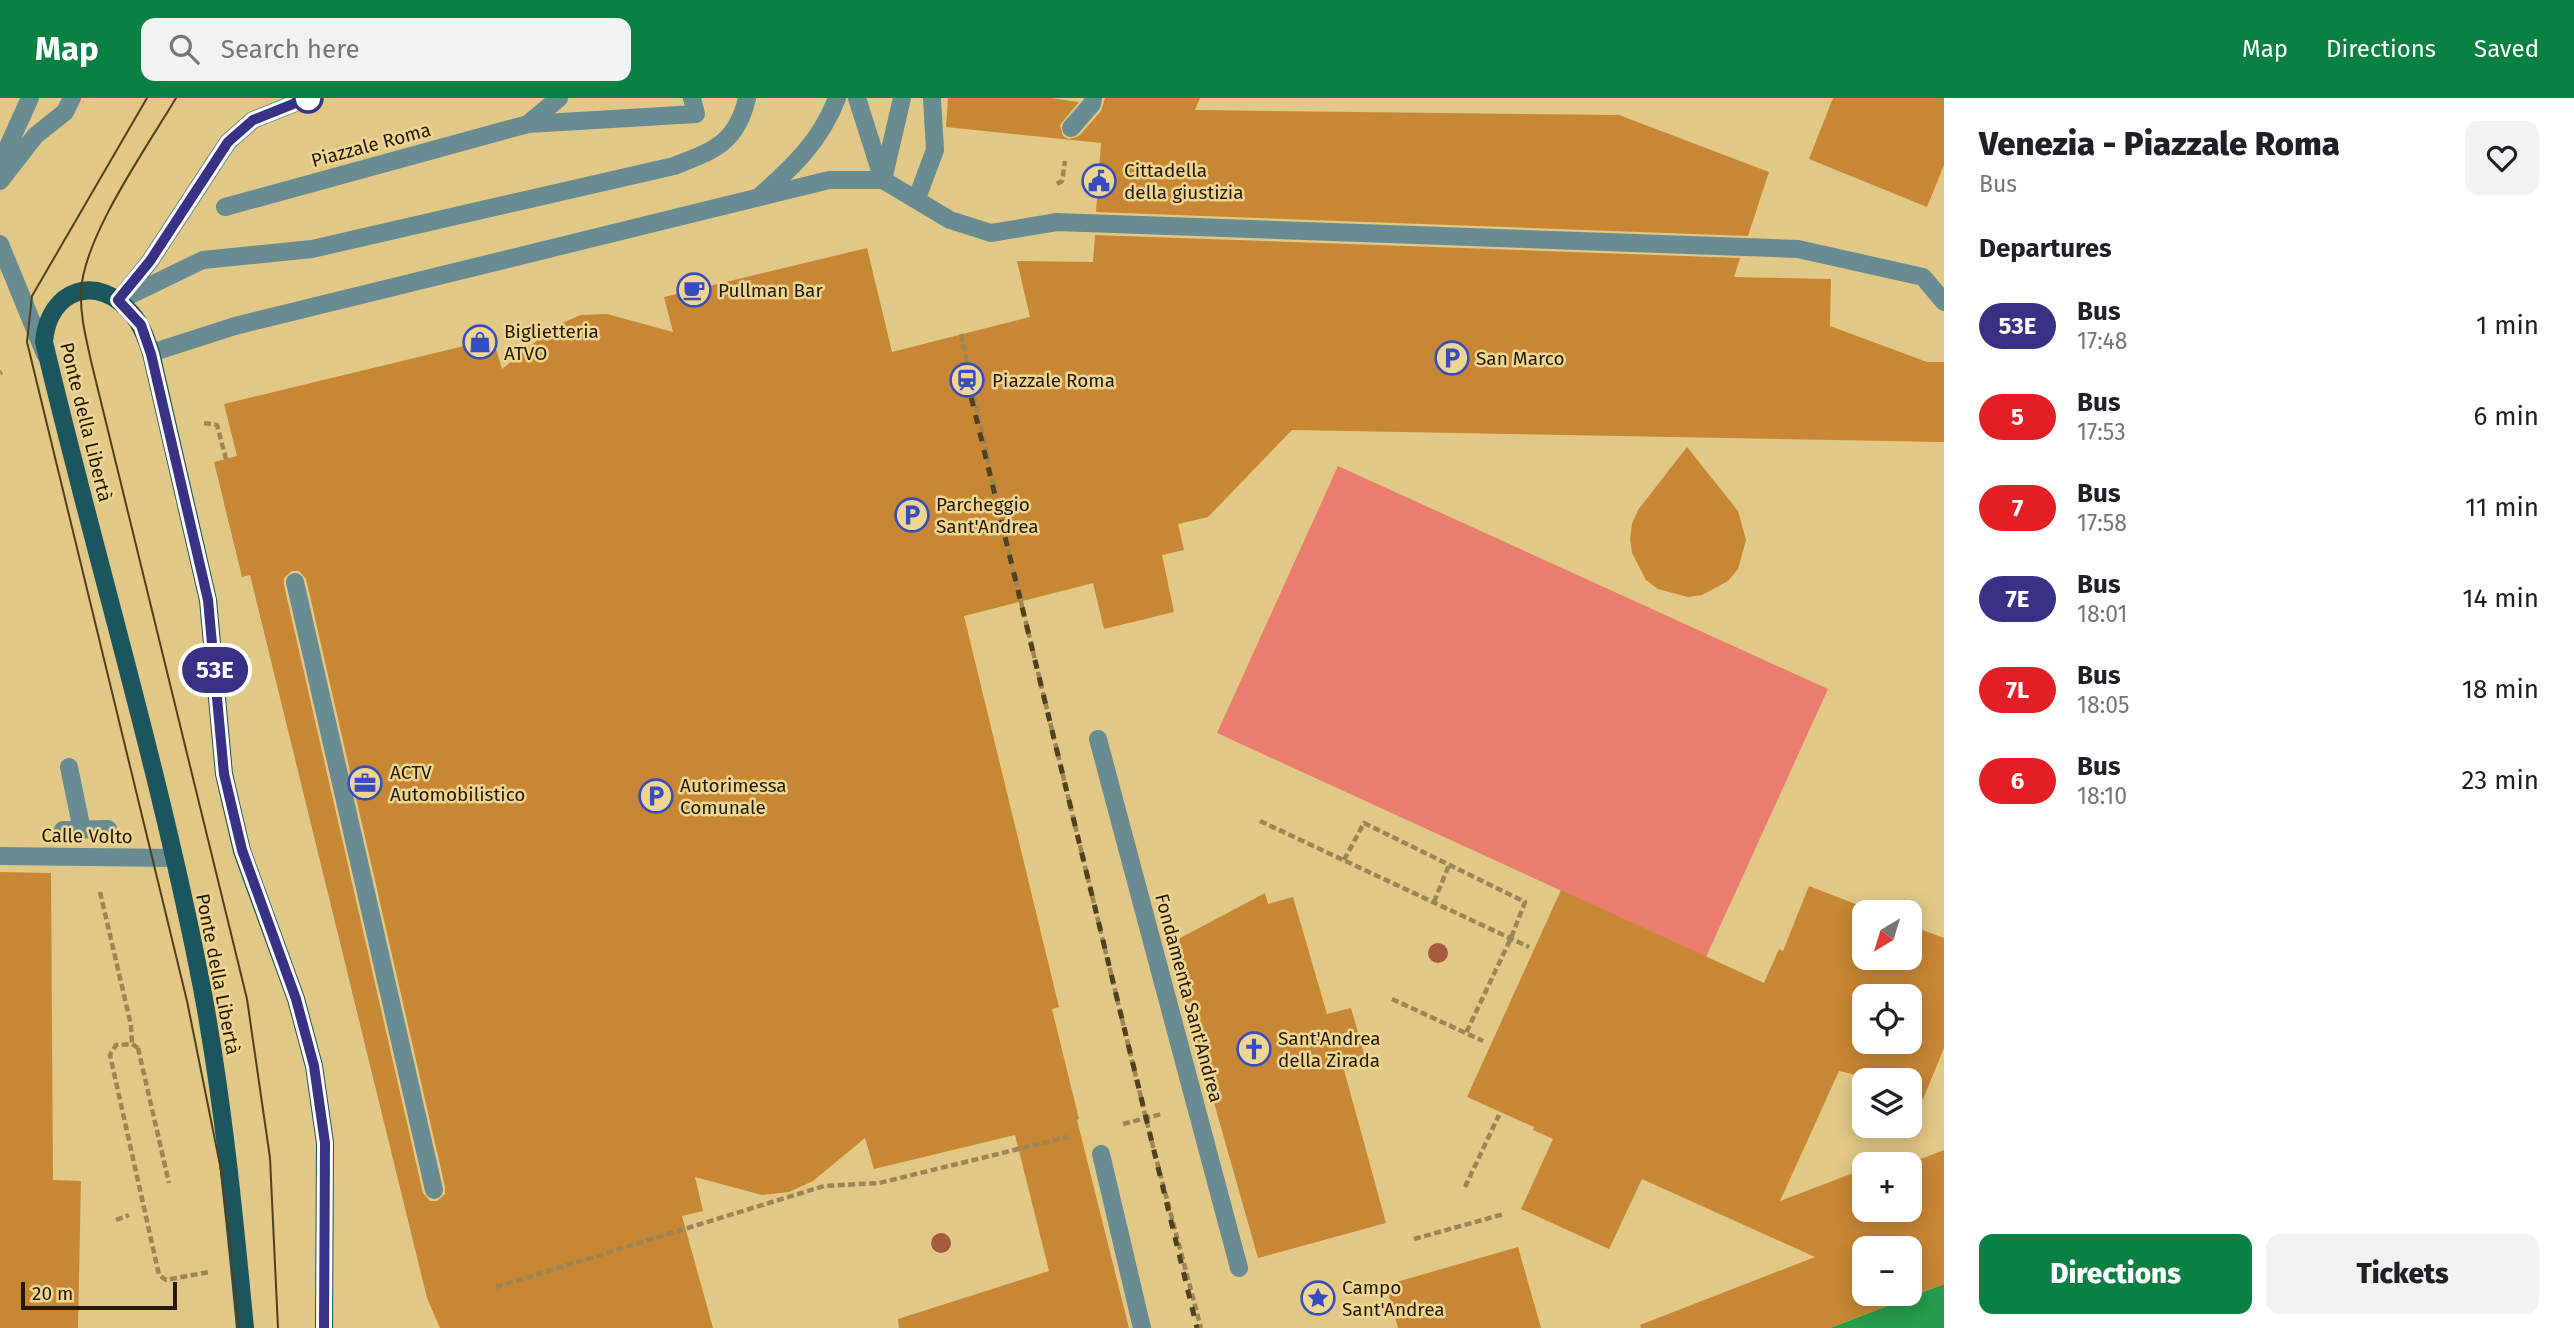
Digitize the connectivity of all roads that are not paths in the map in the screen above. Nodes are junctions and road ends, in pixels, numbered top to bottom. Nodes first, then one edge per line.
1 (30, 98) edge
2 (72, 98) edge
3 (271, 98) edge
4 (308, 98) edge
5 (559, 98) edge
6 (692, 98) edge
7 (747, 98) edge
8 (837, 98) edge
9 (857, 98) edge
10 (902, 98) edge
11 (932, 98) edge
12 (1093, 98) edge
13 (253, 120) junction
14 (528, 124) junction
15 (1071, 128) road end
16 (0, 164) edge
17 (883, 180) junction
18 (0, 181) edge
19 (759, 197) junction
20 (916, 198) junction
21 (225, 207) dead end
22 (0, 244) edge
23 (118, 300) junction
24 (1944, 302) edge
25 (151, 354) junction
26 (50, 365) junction
27 (295, 582) dead end
28 (1098, 739) dead end
29 (69, 767) dead end
30 (63, 830) dead end
31 (82, 830) junction
32 (108, 830) dead end
33 (0, 856) edge
34 (174, 858) junction
35 (1101, 1154) dead end
36 (435, 1190) dead end
37 (1239, 1268) dead end
38 (245, 1328) edge
39 (324, 1328) edge
40 (1142, 1328) edge

1 - 16 street
2 - 18 street
3 - 13 street
4 - 13 street
5 - 14 street, Piazzale Roma
6 - 14 street, Piazzale Roma
7 - 23 street
8 - 19 street
9 - 17 street
10 - 17 street
11 - 20 street
12 - 15 street
13 - 23 street
14 - 21 street, Piazzale Roma
17 - 19 street
17 - 20 street
19 - 25 street
20 - 24 street
22 - 26 street
23 - 25 main road
23 - 26 main road, Ponte della Libertà
25 - 39 main road
26 - 34 main road, Ponte della Libertà
27 - 36 street
28 - 37 street, Fondamenta Sant'Andrea
29 - 31 street
30 - 31 street
31 - 32 street
33 - 34 street, Calle Volto
34 - 38 main road, Ponte della Libertà
35 - 40 street

